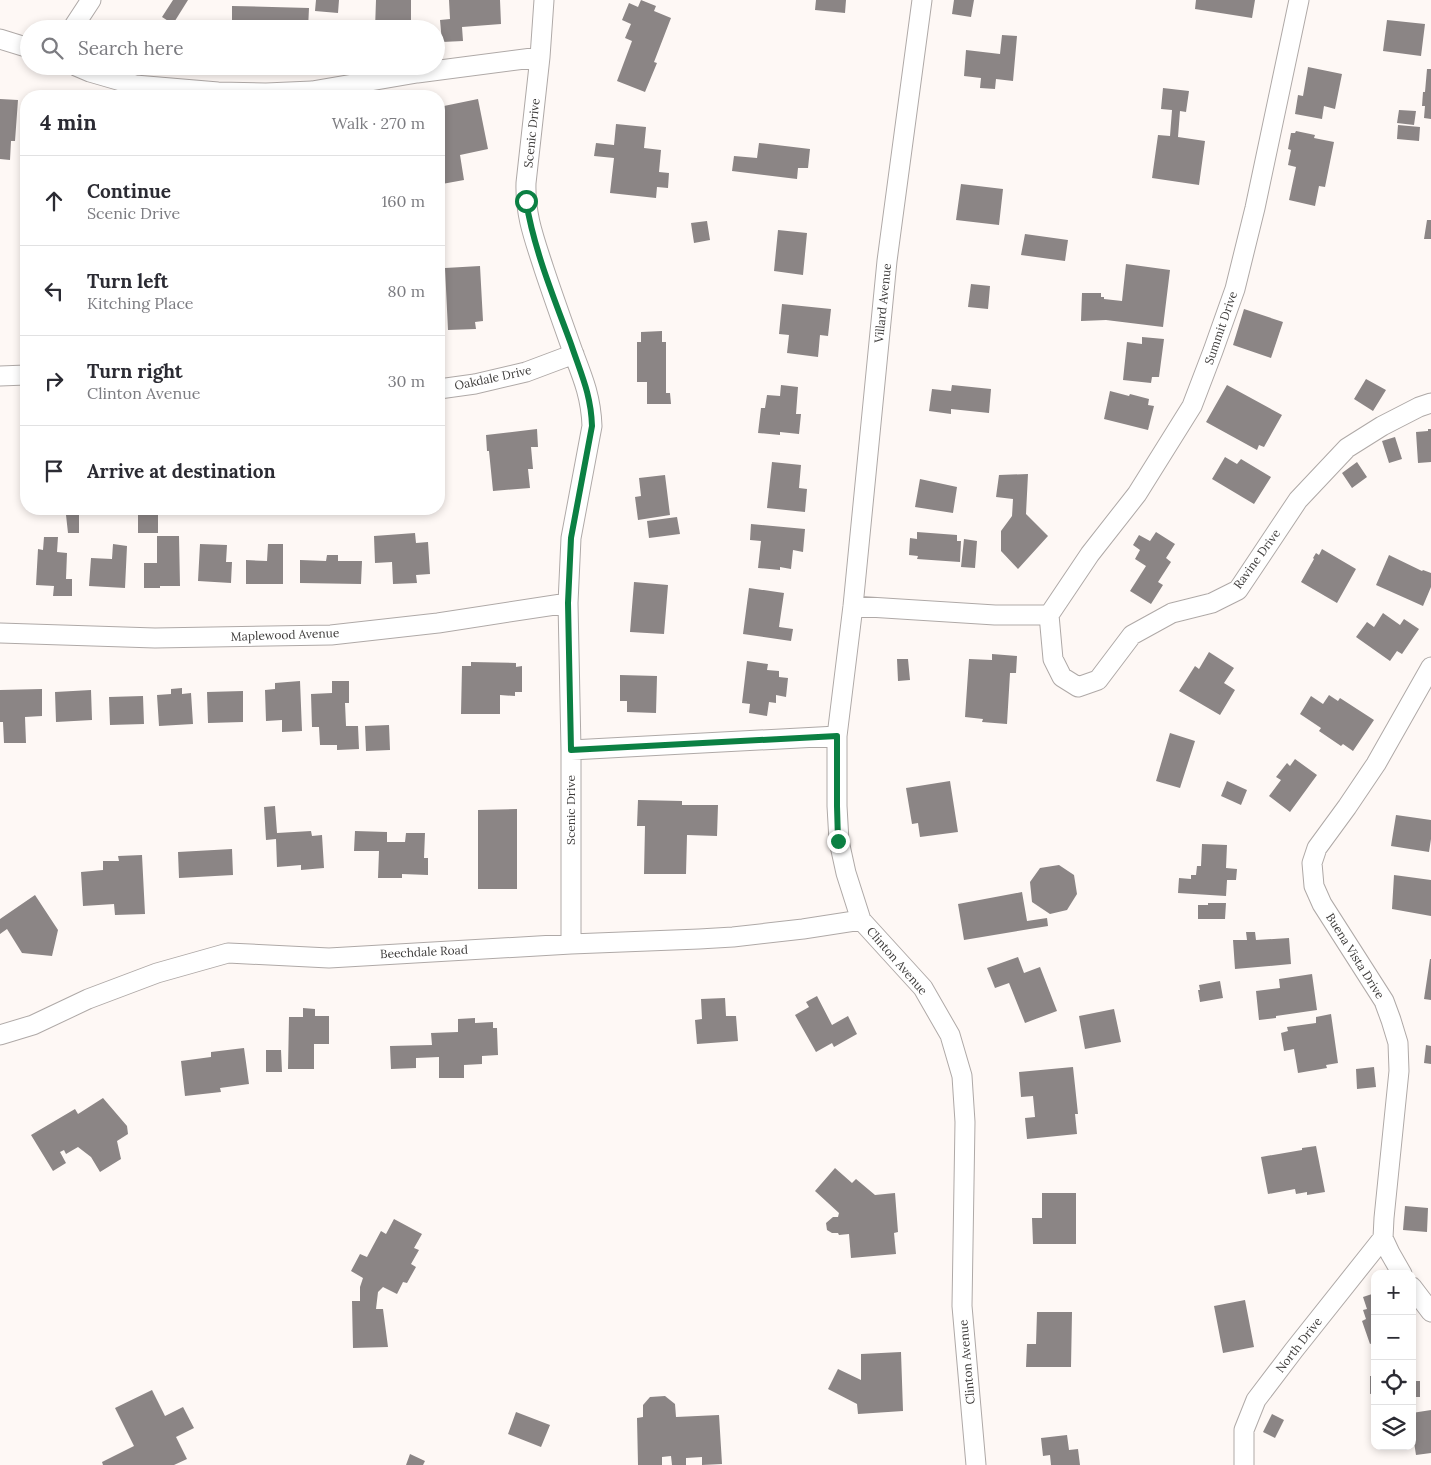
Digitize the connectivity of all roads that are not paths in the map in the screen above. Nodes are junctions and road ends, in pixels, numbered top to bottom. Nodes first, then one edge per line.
1 (90, 0) edge
2 (544, 0) edge
3 (922, 0) edge
4 (1299, 0) edge
5 (78, 20) edge
6 (0, 39) edge
7 (20, 45) edge
8 (540, 57) junction
9 (445, 69) edge
10 (100, 75) edge
11 (405, 75) edge
12 (194, 90) edge
13 (318, 90) edge
14 (574, 354) junction
15 (20, 375) edge
16 (0, 376) edge
17 (445, 388) edge
18 (1431, 403) edge
19 (568, 603) junction
20 (853, 606) junction
21 (1049, 615) junction
22 (0, 633) edge
23 (1431, 668) edge
24 (837, 736) junction
25 (571, 750) junction
26 (861, 920) junction
27 (571, 944) junction
28 (0, 1035) edge
29 (1384, 1238) junction
30 (1400, 1270) edge
31 (1416, 1292) edge
32 (1431, 1312) edge
33 (976, 1465) edge
34 (1244, 1465) edge

1 - 5 street
2 - 8 street, Scenic Drive
3 - 20 street, Villard Avenue
4 - 21 street, Summit Drive
6 - 7 street
8 - 9 street
8 - 14 street, Scenic Drive
10 - 12 street
11 - 13 street
14 - 17 street, Oakdale Drive
14 - 19 street, Scenic Drive
15 - 16 street
18 - 21 street, Ravine Drive
19 - 22 street, Maplewood Avenue
19 - 25 street, Scenic Drive
20 - 21 street
20 - 24 street, Clinton Avenue
23 - 29 street, Buena Vista Drive
24 - 25 street
24 - 26 street, Clinton Avenue
25 - 27 street, Scenic Drive
26 - 27 street, Beechdale Road
26 - 33 street, Clinton Avenue
27 - 28 street, Beechdale Road
29 - 30 street, Buena Vista Drive
29 - 34 street, North Drive
31 - 32 street

